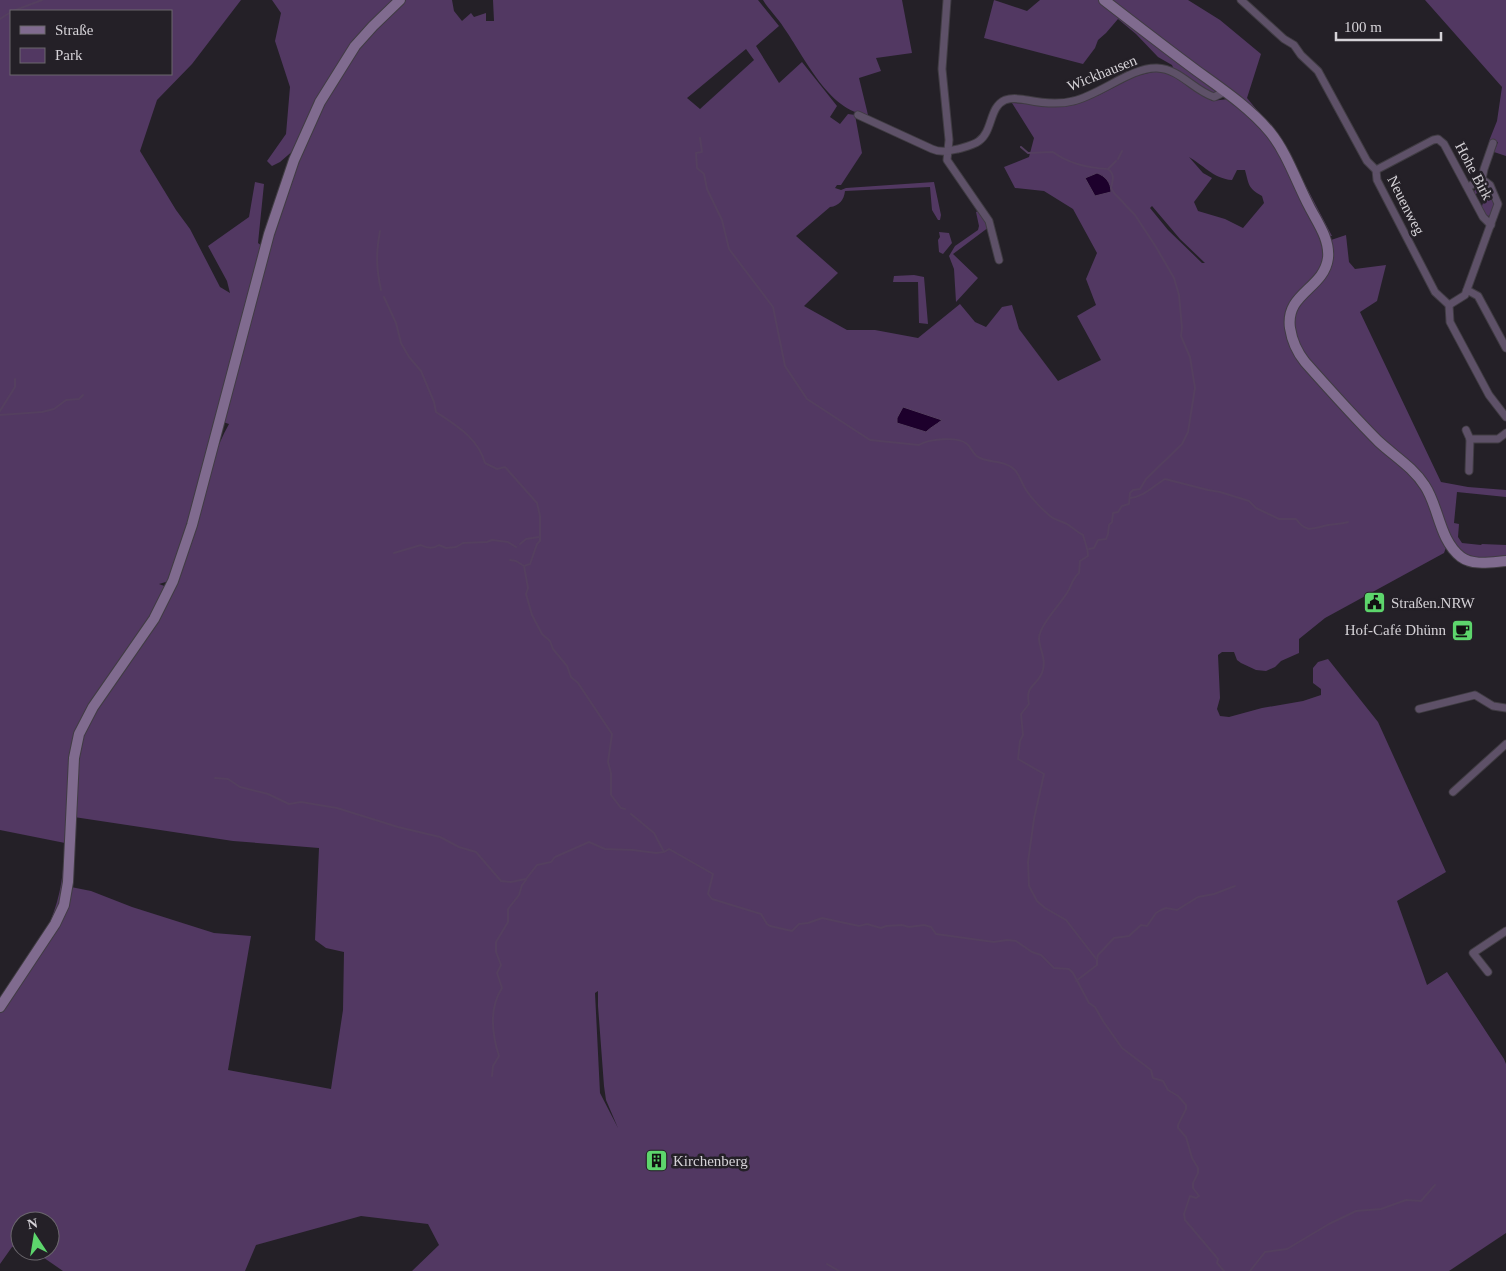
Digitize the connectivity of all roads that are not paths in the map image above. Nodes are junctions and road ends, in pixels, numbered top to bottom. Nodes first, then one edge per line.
1 (400, 0) edge
2 (947, 0) edge
3 (1104, 0) edge
4 (1241, 0) edge
5 (1224, 92) junction
6 (858, 114) dead end
7 (1493, 143) dead end
8 (947, 151) junction
9 (1376, 170) junction
10 (1482, 179) junction
11 (1468, 187) junction
12 (1491, 225) junction
13 (999, 260) dead end
14 (1467, 290) junction
15 (1449, 305) junction
16 (1506, 348) edge
17 (1506, 417) edge
18 (1466, 430) dead end
19 (1506, 433) edge
20 (1470, 440) junction
21 (1469, 471) dead end
22 (1506, 561) edge
23 (1506, 708) edge
24 (1419, 709) dead end
25 (1506, 744) edge
26 (1453, 792) dead end
27 (1506, 931) edge
28 (1488, 972) dead end
29 (0, 1007) edge

1 - 29 main road
2 - 8 street
3 - 5 main road
4 - 9 street, Neuenweg
5 - 8 street, Wickhausen
5 - 22 main road
6 - 8 street
7 - 10 street
8 - 13 street
9 - 11 street, Hohe Birk
9 - 15 street, Neuenweg
10 - 11 street
10 - 12 street
11 - 12 street, Hohe Birk
12 - 14 street
14 - 15 street
14 - 16 street
15 - 17 street
18 - 20 street
19 - 20 street
20 - 21 street
23 - 24 street
25 - 26 street
27 - 28 street

